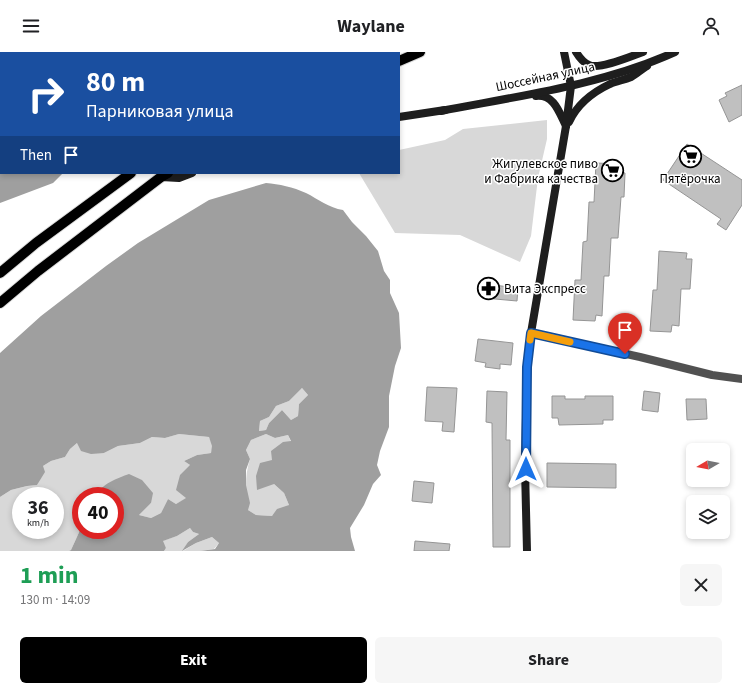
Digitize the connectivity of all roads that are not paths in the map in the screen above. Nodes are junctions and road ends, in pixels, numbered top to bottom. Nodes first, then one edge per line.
1 (420, 52) edge
2 (564, 52) edge
3 (576, 52) edge
4 (643, 52) edge
5 (675, 52) edge
6 (656, 60) junction
7 (400, 61) edge
8 (571, 86) junction
9 (441, 111) junction
10 (400, 117) edge
11 (566, 126) junction
12 (130, 174) edge
13 (189, 174) edge
14 (165, 175) edge
15 (0, 272) edge
16 (0, 303) edge
17 (531, 333) junction
18 (742, 379) edge
19 (527, 551) edge

1 - 7 main road
2 - 8 street
3 - 4 street, Шоссейная улица
5 - 6 street, Шоссейная улица
6 - 8 street, Шоссейная улица
6 - 11 street
8 - 9 street, Шоссейная улица
8 - 11 street
9 - 10 street, Шоссейная улица
9 - 11 street, Шоссейная улица
11 - 17 street
12 - 15 main road
13 - 14 street
14 - 16 main road
17 - 18 street
17 - 19 street

